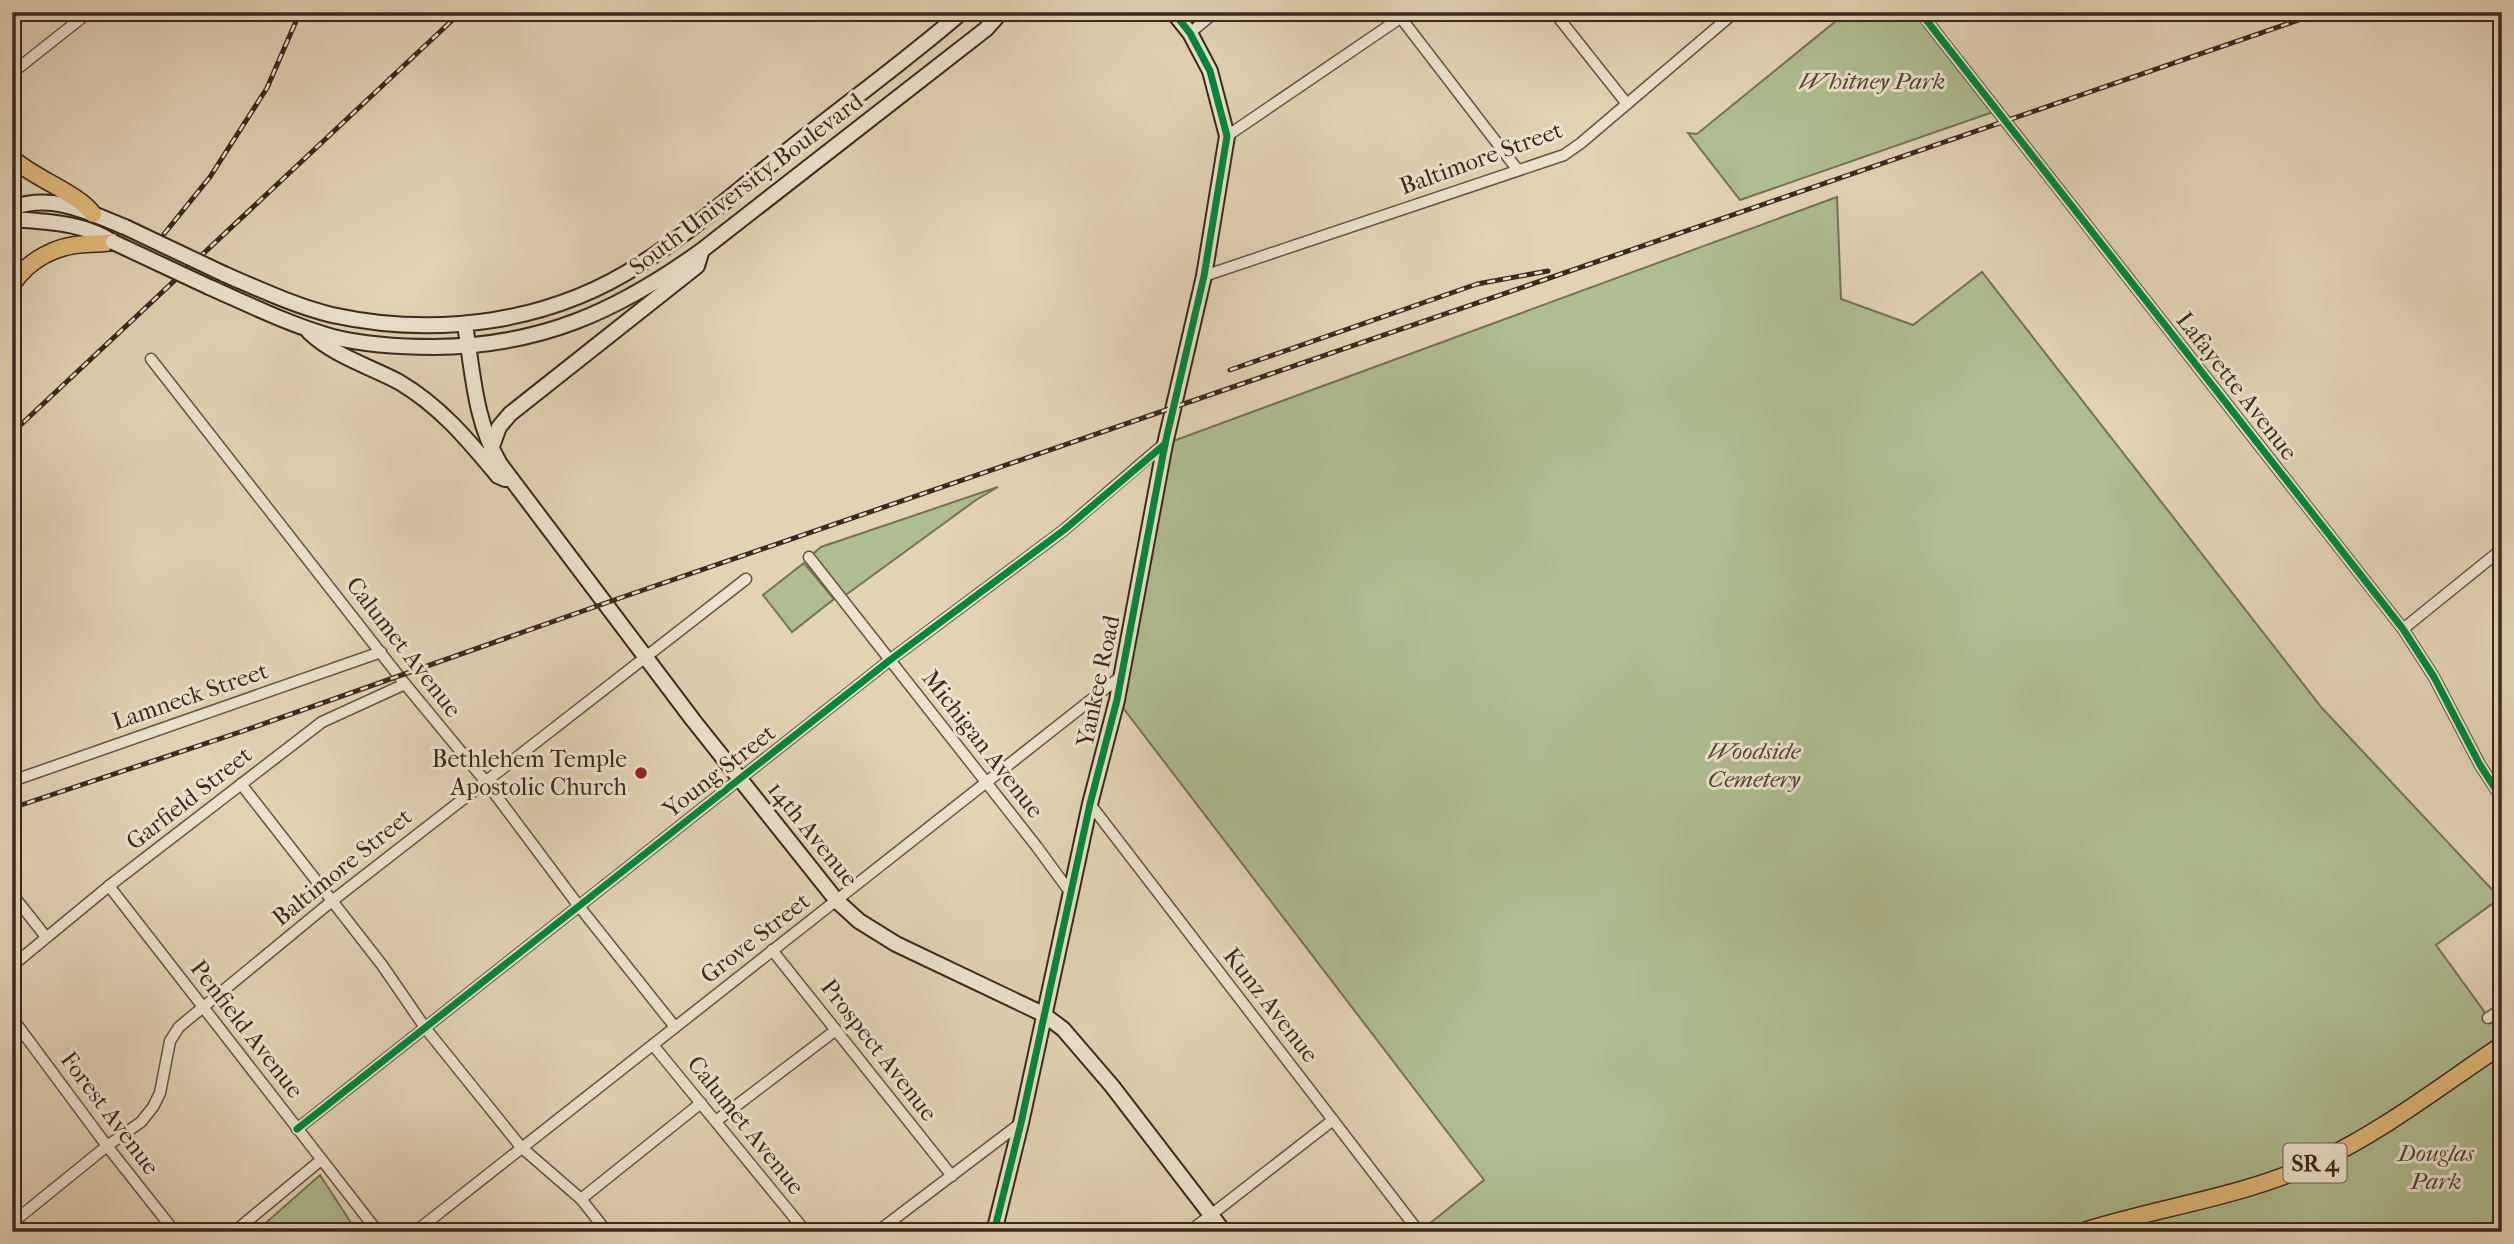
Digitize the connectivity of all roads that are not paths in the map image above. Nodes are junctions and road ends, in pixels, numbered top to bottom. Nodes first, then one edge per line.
1 (89, 12) edge
2 (962, 12) edge
3 (1002, 12) edge
4 (1016, 12) edge
5 (1173, 12) edge
6 (1215, 12) edge
7 (1554, 12) edge
8 (1735, 12) edge
9 (1920, 12) edge
10 (1405, 15) edge
11 (986, 29) junction
12 (1190, 33) junction
13 (12, 74) edge
14 (1626, 104) junction
15 (1227, 136) junction
16 (12, 158) edge
17 (1517, 169) junction
18 (12, 208) edge
19 (93, 214) junction
20 (12, 219) edge
21 (113, 242) junction
22 (701, 251) junction
23 (1203, 276) junction
24 (12, 285) edge
25 (465, 325) junction
26 (305, 328) junction
27 (469, 346) junction
28 (151, 359) dead end
29 (1165, 444) junction
30 (491, 449) junction
31 (514, 482) junction
32 (2501, 551) edge
33 (809, 556) dead end
34 (746, 579) dead end
35 (2403, 629) junction
36 (381, 652) junction
37 (647, 658) junction
38 (890, 660) junction
39 (1120, 677) junction
40 (405, 684) junction
41 (740, 780) junction
42 (12, 781) edge
43 (486, 782) junction
44 (986, 782) junction
45 (242, 784) junction
46 (2502, 799) edge
47 (1090, 804) junction
48 (109, 886) junction
49 (1070, 892) junction
50 (12, 894) edge
51 (332, 901) junction
52 (837, 901) junction
53 (578, 905) junction
54 (46, 937) junction
55 (772, 950) junction
56 (12, 966) edge
57 (204, 1006) junction
58 (2502, 1009) edge
59 (1043, 1014) junction
60 (12, 1018) edge
61 (2488, 1018) dead end
62 (675, 1027) junction
63 (426, 1029) junction
64 (836, 1030) junction
65 (653, 1045) junction
66 (2502, 1045) edge
67 (701, 1103) junction
68 (1333, 1120) junction
69 (716, 1121) junction
70 (1021, 1123) junction
71 (298, 1129) junction
72 (107, 1146) junction
73 (521, 1147) junction
74 (321, 1160) junction
75 (952, 1176) junction
76 (581, 1199) junction
77 (1211, 1215) junction
78 (12, 1223) edge
79 (176, 1232) edge
80 (234, 1232) edge
81 (378, 1232) edge
82 (415, 1232) edge
83 (607, 1232) edge
84 (806, 1232) edge
85 (877, 1232) edge
86 (994, 1232) edge
87 (1189, 1232) edge
88 (1224, 1232) edge
89 (1419, 1232) edge
90 (2081, 1232) edge

1 - 13 street
2 - 25 main road, South University Boulevard
3 - 11 main road, South University Boulevard
4 - 11 main road
5 - 12 main road
6 - 12 street
7 - 14 street
8 - 14 street, Baltimore Street
9 - 35 street, Lafayette Avenue
10 - 15 street
10 - 17 street
11 - 22 main road, South University Boulevard
12 - 15 main road
14 - 17 street, Baltimore Street
15 - 23 main road, Yankee Road
16 - 19 main road
17 - 23 street, Baltimore Street
18 - 19 main road, South University Boulevard
19 - 25 main road, South University Boulevard, bridge
20 - 21 main road, South University Boulevard
21 - 24 main road
21 - 26 main road, South University Boulevard, bridge
22 - 27 main road, South University Boulevard
22 - 30 main road
23 - 29 main road, Yankee Road
25 - 27 main road, 14th Avenue
26 - 27 main road, South University Boulevard
26 - 31 main road
27 - 30 main road, 14th Avenue
28 - 36 street, Calumet Avenue
29 - 38 street, Young Street
29 - 39 main road, Yankee Road
30 - 31 main road, 14th Avenue
31 - 37 main road, 14th Avenue
32 - 35 street
33 - 38 street, Michigan Avenue
34 - 37 street, Baltimore Street
35 - 46 street, Lafayette Avenue
36 - 40 street, Calumet Avenue
36 - 42 street, Lamneck Street
37 - 41 main road, 14th Avenue
37 - 43 street, Baltimore Street
38 - 41 street, Young Street
38 - 44 street, Michigan Avenue
39 - 44 street, Grove Street
39 - 47 main road, Yankee Road
40 - 43 street, Calumet Avenue
40 - 45 street, Garfield Street
41 - 52 main road, 14th Avenue
41 - 53 street, Young Street
43 - 51 street, Baltimore Street
43 - 53 street, Calumet Avenue
44 - 49 street, Michigan Avenue
44 - 52 street, Grove Street
45 - 48 street, Garfield Street
45 - 51 street
47 - 49 main road, Yankee Road
47 - 68 street, Kunz Avenue
48 - 54 street, Garfield Street
48 - 57 street, Penfield Avenue
49 - 59 main road, Yankee Road
50 - 54 street
51 - 57 street, Baltimore Street
51 - 63 street
52 - 55 street, Grove Street
52 - 59 main road, 14th Avenue
53 - 62 street, Calumet Avenue
53 - 63 street, Young Street
54 - 56 street, Garfield Street
55 - 62 street, Grove Street
55 - 64 street, Prospect Avenue
57 - 71 street, Penfield Avenue
57 - 72 street, Baltimore Street
58 - 61 street
59 - 70 main road, Yankee Road
59 - 77 main road, 14th Avenue
60 - 72 street, Forest Avenue
62 - 65 street, Grove Street
63 - 71 street, Young Street
63 - 73 street
64 - 69 street
64 - 75 street, Prospect Avenue
65 - 67 street, Calumet Avenue
65 - 73 street, Grove Street
66 - 90 main road, SR 4
67 - 69 street, Calumet Avenue
67 - 76 street
68 - 77 street
68 - 89 street, Kunz Avenue
69 - 84 street, Calumet Avenue
70 - 75 street
70 - 86 main road, Yankee Road
71 - 74 street, Penfield Avenue
72 - 78 street, Baltimore Street
72 - 79 street, Forest Avenue
73 - 76 street
73 - 82 street, Grove Street
74 - 80 street
74 - 81 street, Penfield Avenue
75 - 85 street
76 - 83 street
77 - 87 street
77 - 88 main road, 14th Avenue

